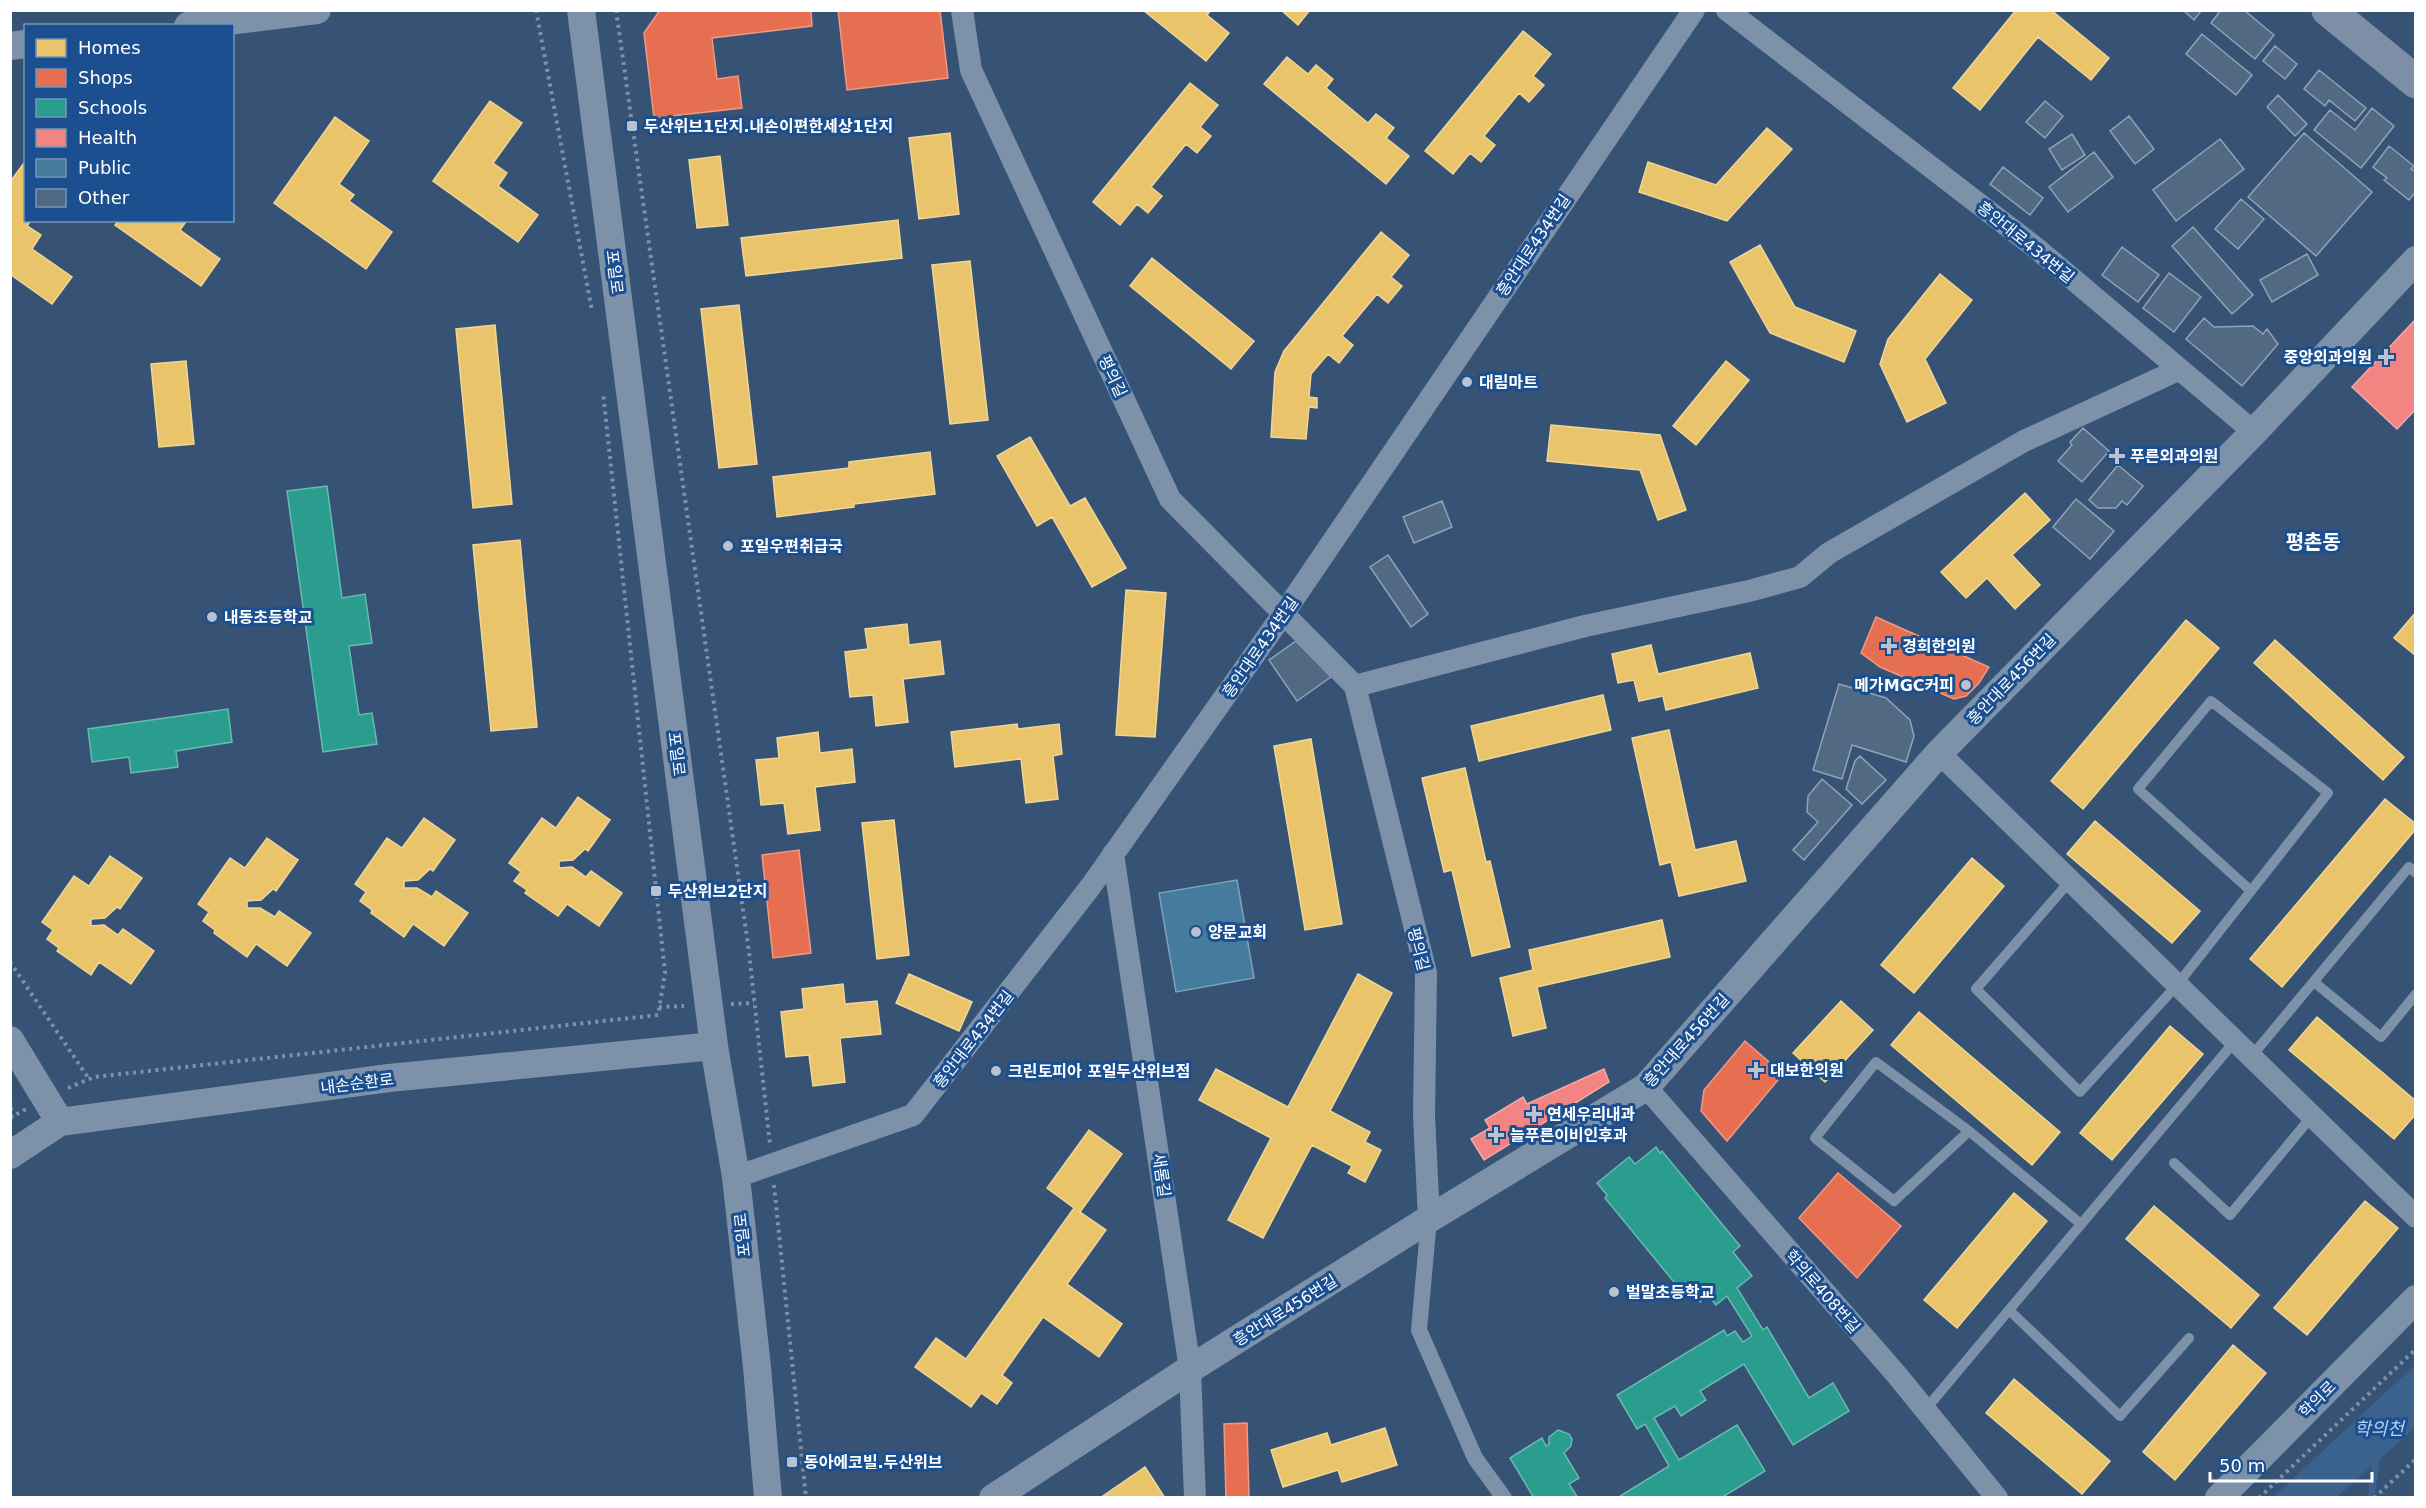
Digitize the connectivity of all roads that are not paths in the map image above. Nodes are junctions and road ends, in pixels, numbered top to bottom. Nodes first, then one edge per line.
1 (317, 10) edge
2 (581, 10) edge
3 (962, 10) edge
4 (1694, 10) edge
5 (1727, 10) edge
6 (2328, 10) edge
7 (204, 24) edge
8 (2415, 82) edge
9 (2415, 260) edge
10 (2178, 370) junction
11 (2254, 432) junction
12 (1284, 614) junction
13 (1354, 686) junction
14 (1939, 753) junction
15 (1113, 854) junction
16 (2415, 873) edge
17 (2070, 880) junction
18 (2251, 891) junction
19 (2314, 982) junction
20 (2177, 985) junction
21 (2415, 994) edge
22 (10, 1040) edge
23 (2235, 1041) junction
24 (714, 1046) junction
25 (2252, 1057) junction
26 (1646, 1087) junction
27 (2312, 1116) junction
28 (60, 1122) junction
29 (1969, 1131) junction
30 (10, 1155) edge
31 (2174, 1163) dead end
32 (736, 1177) junction
33 (2415, 1217) edge
34 (1429, 1219) junction
35 (2081, 1224) junction
36 (2415, 1299) edge
37 (2009, 1310) junction
38 (2189, 1338) dead end
39 (1190, 1369) junction
40 (1925, 1410) junction
41 (768, 1497) edge
42 (993, 1497) edge
43 (1195, 1497) edge
44 (1504, 1497) edge
45 (1997, 1497) edge
46 (2219, 1497) edge

1 - 7 street
2 - 24 street, 포일로
3 - 12 street, 평의길
4 - 12 street, 흥안대로434번길
5 - 10 street, 흥안대로434번길
6 - 8 main road
9 - 11 street, 흥안대로456번길
10 - 11 street
10 - 13 street
11 - 14 street, 흥안대로456번길
12 - 13 street, 평의길
12 - 15 street, 흥안대로434번길
13 - 34 street, 평의길
14 - 17 street
14 - 26 street, 흥안대로456번길
15 - 32 street, 흥안대로434번길
15 - 39 street, 새롬길
16 - 19 lane
17 - 20 street
17 - 20 lane
18 - 18 lane
18 - 20 lane
19 - 21 lane
19 - 25 lane
20 - 23 street
22 - 28 street
23 - 25 street
23 - 35 lane
24 - 28 street, 내손순환로
24 - 32 street, 포일로
25 - 27 street
26 - 34 street, 흥안대로456번길
26 - 40 street, 학의로408번길
27 - 31 lane
27 - 33 street
28 - 30 street, 내손순환로
29 - 29 lane
29 - 35 lane
32 - 41 street, 포일로
34 - 39 street, 흥안대로456번길
34 - 44 street
35 - 37 lane
36 - 46 street, 학의로
37 - 38 lane
37 - 40 lane
39 - 42 street, 흥안대로456번길
39 - 43 street, 새롬길
40 - 45 street, 학의로408번길

